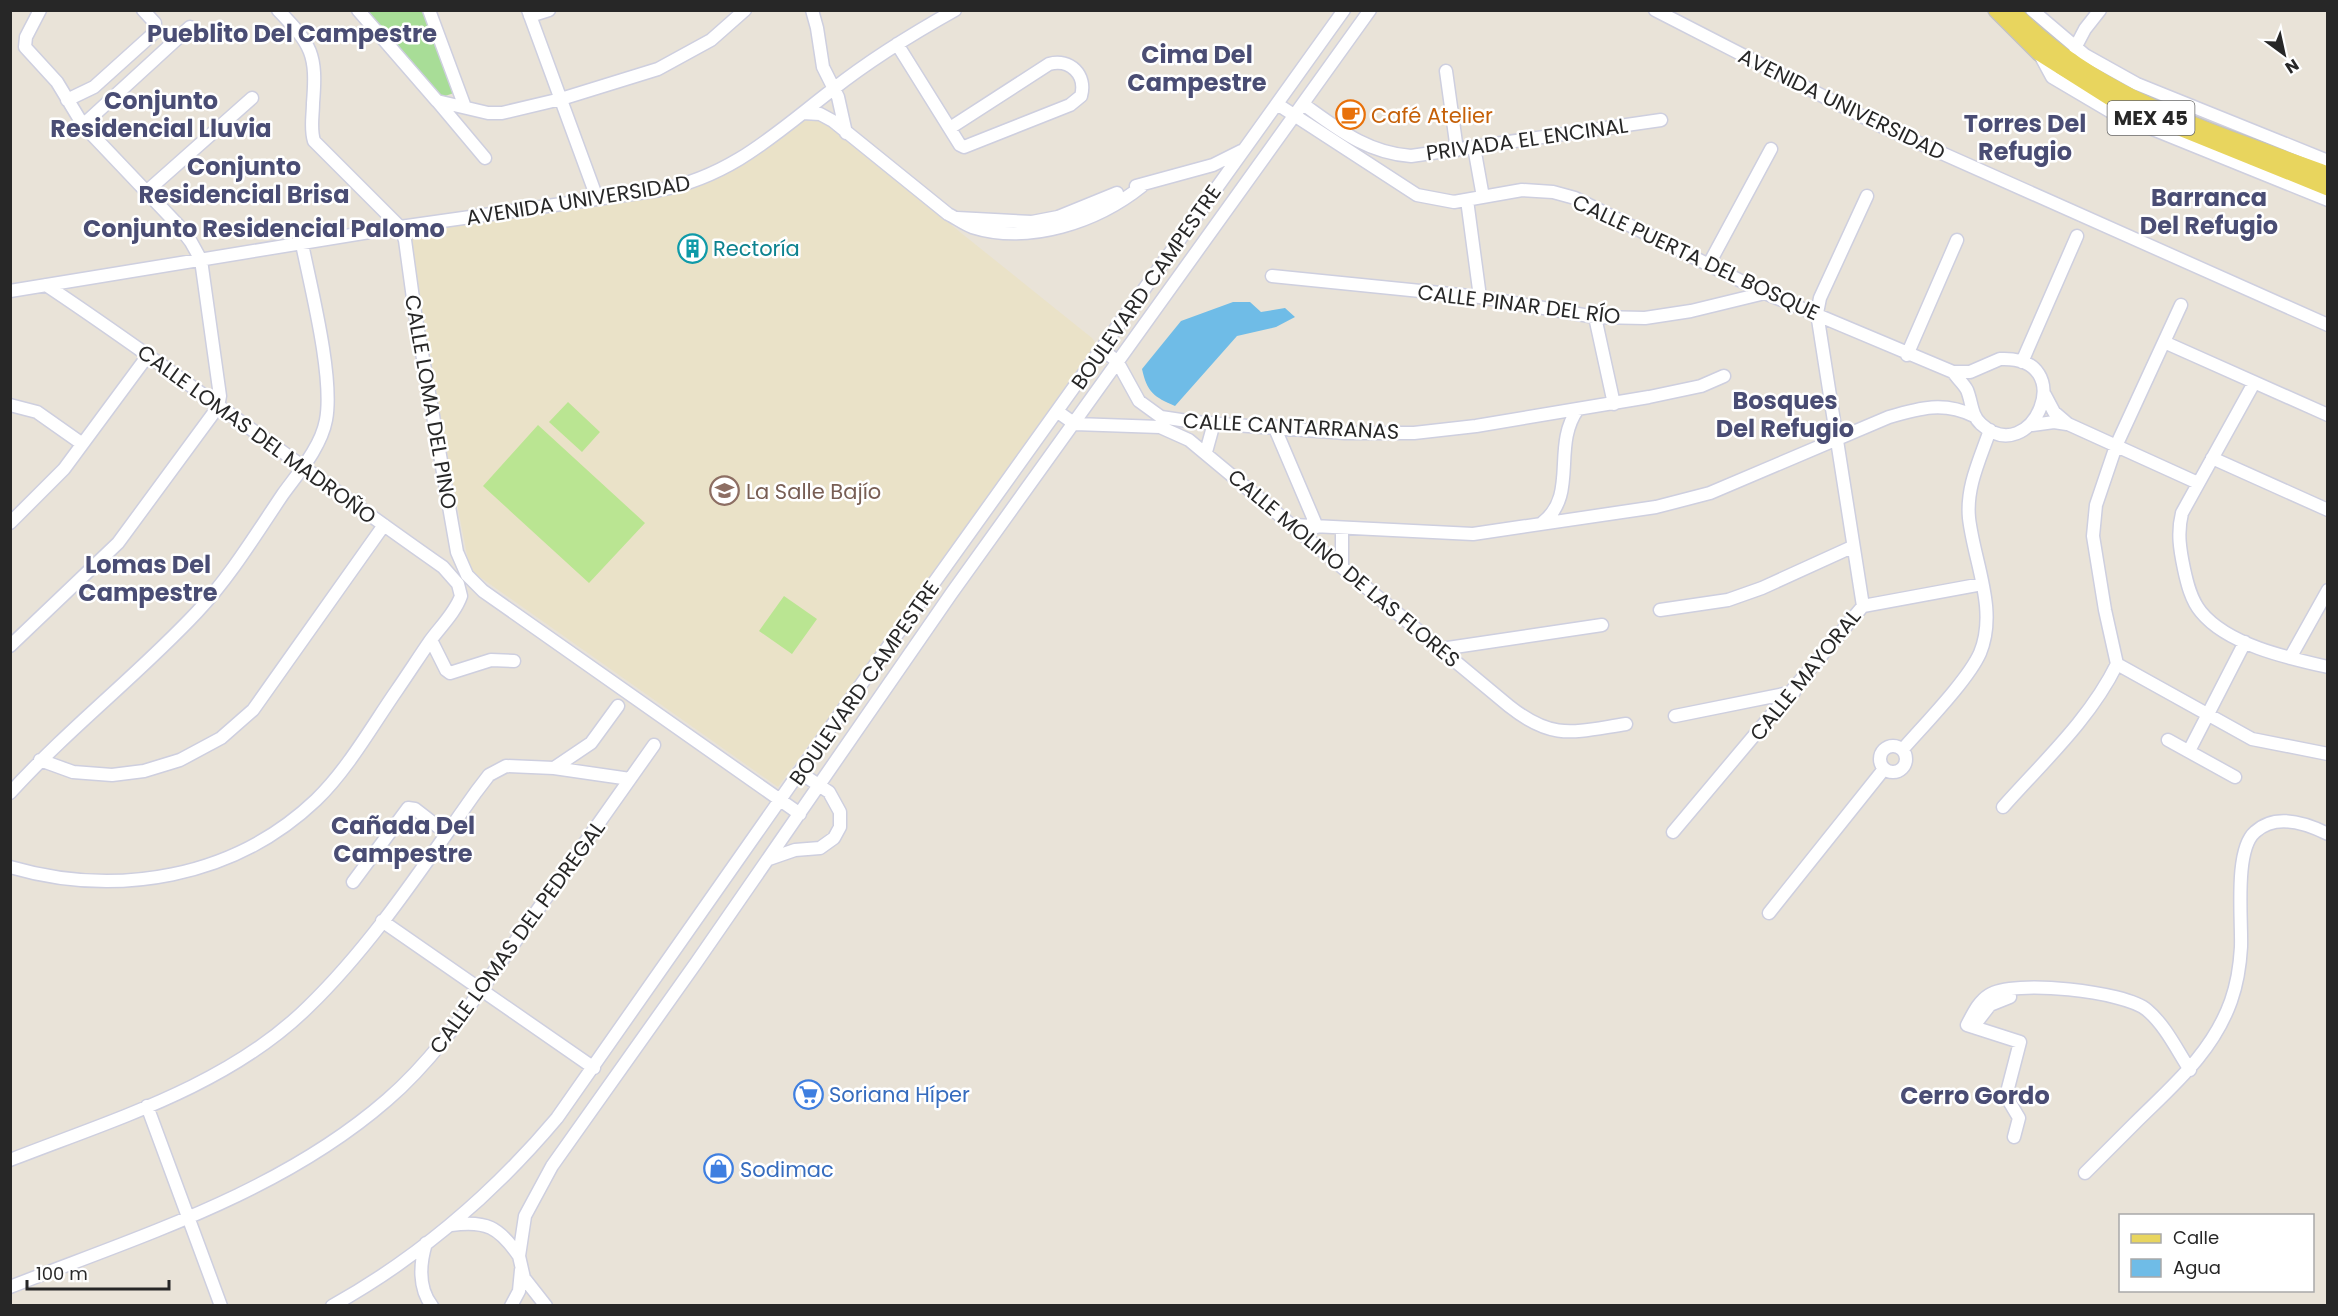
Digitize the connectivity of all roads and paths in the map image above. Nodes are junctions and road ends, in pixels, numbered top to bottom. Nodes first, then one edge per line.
1 (40, 10) edge
2 (143, 10) edge
3 (278, 10) edge
4 (358, 10) edge
5 (429, 10) edge
6 (549, 10) edge
7 (745, 10) edge
8 (812, 10) edge
9 (1344, 10) edge
10 (1370, 10) edge
11 (1655, 10) edge
12 (1996, 10) edge
13 (2012, 10) edge
14 (2032, 10) edge
15 (2100, 10) edge
16 (948, 12) edge
17 (529, 13) edge
18 (190, 27) dead end
19 (897, 44) junction
20 (2075, 48) junction
21 (1446, 71) dead end
22 (834, 88) junction
23 (252, 98) dead end
24 (561, 99) junction
25 (67, 100) junction
26 (437, 101) junction
27 (1277, 104) junction
28 (1303, 104) junction
29 (465, 107) junction
30 (803, 113) junction
31 (1295, 115) junction
32 (1661, 120) dead end
33 (83, 125) junction
34 (950, 128) junction
35 (846, 133) junction
36 (1474, 147) junction
37 (1771, 149) dead end
38 (1242, 150) junction
39 (1457, 150) junction
40 (1393, 155) junction
41 (485, 158) dead end
42 (2328, 161) edge
43 (1213, 165) junction
44 (1258, 165) junction
45 (1230, 167) junction
46 (2328, 174) edge
47 (2283, 176) junction
48 (1386, 177) junction
49 (2328, 188) edge
50 (146, 192) junction
51 (1867, 196) dead end
52 (1483, 197) junction
53 (597, 198) junction
54 (1467, 200) junction
55 (2328, 200) edge
56 (400, 227) junction
57 (2077, 236) dead end
58 (1958, 240) dead end
59 (302, 244) junction
60 (201, 260) junction
61 (1709, 264) junction
62 (1272, 276) dead end
63 (46, 285) junction
64 (10, 291) edge
65 (1765, 293) junction
66 (1479, 297) junction
67 (2181, 305) dead end
68 (1817, 314) junction
69 (1595, 317) junction
70 (2328, 325) edge
71 (2164, 342) junction
72 (1101, 349) junction
73 (149, 354) junction
74 (1907, 355) junction
75 (1117, 361) junction
76 (2022, 362) junction
77 (1953, 372) junction
78 (1724, 376) dead end
79 (2254, 383) junction
80 (2045, 395) junction
81 (1614, 404) junction
82 (10, 405) edge
83 (218, 407) junction
84 (1578, 409) junction
85 (1058, 412) junction
86 (1546, 414) junction
87 (2328, 415) edge
88 (1974, 416) junction
89 (1214, 423) junction
90 (1075, 424) junction
91 (2068, 424) junction
92 (2032, 425) junction
93 (1274, 426) junction
94 (1990, 430) junction
95 (1566, 435) junction
96 (1835, 439) junction
97 (81, 443) junction
98 (2116, 446) junction
99 (1206, 452) junction
100 (2212, 458) junction
101 (302, 467) junction
102 (2198, 483) junction
103 (2328, 510) edge
104 (10, 523) edge
105 (384, 525) junction
106 (1293, 525) junction
107 (1540, 525) junction
108 (1317, 527) junction
109 (1342, 529) junction
110 (1852, 548) junction
111 (1342, 567) junction
112 (1982, 584) junction
113 (2328, 590) edge
114 (1863, 606) junction
115 (1660, 610) dead end
116 (1602, 625) dead end
117 (430, 640) junction
118 (2245, 642) junction
119 (10, 646) edge
120 (1441, 649) junction
121 (2290, 658) junction
122 (514, 661) dead end
123 (2117, 664) junction
124 (2328, 667) edge
125 (1794, 692) junction
126 (618, 706) dead end
127 (2208, 715) junction
128 (1675, 716) dead end
129 (1626, 724) dead end
130 (2169, 740) dead end
131 (654, 745) dead end
132 (1903, 749) junction
133 (2189, 751) junction
134 (2328, 754) edge
135 (40, 760) junction
136 (554, 768) junction
137 (1884, 769) junction
138 (799, 772) junction
139 (2235, 777) dead end
140 (630, 779) junction
141 (820, 784) junction
142 (10, 793) edge
143 (781, 801) junction
144 (2003, 807) dead end
145 (800, 814) junction
146 (1673, 832) dead end
147 (446, 833) junction
148 (2328, 834) edge
149 (769, 859) junction
150 (10, 867) edge
151 (353, 882) dead end
152 (1769, 913) dead end
153 (382, 921) junction
154 (481, 989) junction
155 (594, 1068) junction
156 (2188, 1073) junction
157 (147, 1106) junction
158 (2014, 1137) dead end
159 (10, 1160) edge
160 (2085, 1173) dead end
161 (188, 1216) junction
162 (449, 1225) junction
163 (426, 1243) junction
164 (520, 1263) junction
165 (10, 1287) edge
166 (221, 1305) edge
167 (332, 1305) edge
168 (432, 1305) edge
169 (511, 1305) edge
170 (546, 1305) edge

1 - 25 street
2 - 25 street
3 - 56 street
4 - 26 street
5 - 29 street
6 - 17 street
7 - 24 street
8 - 22 street
9 - 27 street, BOULEVARD CAMPESTRE
10 - 28 street, BOULEVARD CAMPESTRE
11 - 70 street, AVENIDA UNIVERSIDAD
12 - 47 main road, MEX 45
13 - 46 main road, MEX 45
14 - 20 street
15 - 20 street
16 - 19 street, AVENIDA UNIVERSIDAD
17 - 24 street
18 - 33 street
19 - 22 street, AVENIDA UNIVERSIDAD
19 - 34 street
20 - 42 street
21 - 39 street
22 - 30 street, AVENIDA UNIVERSIDAD
22 - 35 street
23 - 50 street
24 - 29 street
24 - 53 street
25 - 33 street
26 - 29 street
26 - 41 street
27 - 31 street, CALLE PUERTA DEL BOSQUE
27 - 38 street, BOULEVARD CAMPESTRE
28 - 31 street, BOULEVARD CAMPESTRE
28 - 40 street
30 - 35 street
30 - 53 street, AVENIDA UNIVERSIDAD
31 - 44 street, BOULEVARD CAMPESTRE
31 - 48 street, CALLE PUERTA DEL BOSQUE
32 - 36 street, PRIVADA EL ENCINAL
33 - 50 street
34 - 34 street
35 - 43 street
36 - 39 street, PRIVADA EL ENCINAL
36 - 52 street
37 - 61 street
38 - 43 street
38 - 45 street, BOULEVARD CAMPESTRE
39 - 40 street, PRIVADA EL ENCINAL
40 - 48 street
43 - 45 street
44 - 45 street
44 - 75 street, BOULEVARD CAMPESTRE
45 - 72 street, BOULEVARD CAMPESTRE
47 - 49 main road, MEX 45
47 - 55 street
48 - 54 street, CALLE PUERTA DEL BOSQUE
50 - 60 street
51 - 68 street
52 - 54 street, CALLE PUERTA DEL BOSQUE
52 - 61 street, CALLE PUERTA DEL BOSQUE
53 - 56 street, AVENIDA UNIVERSIDAD
54 - 66 street
56 - 59 street, AVENIDA UNIVERSIDAD
56 - 143 street, CALLE LOMA DEL PINO
57 - 76 street
58 - 74 street
59 - 60 street, AVENIDA UNIVERSIDAD
59 - 101 street
60 - 63 street, AVENIDA UNIVERSIDAD
60 - 83 street
61 - 65 street, CALLE PUERTA DEL BOSQUE
62 - 66 street, CALLE PINAR DEL RÍO
63 - 64 street, AVENIDA UNIVERSIDAD
63 - 73 street, CALLE LOMAS DEL MADROÑO
65 - 68 street, CALLE PUERTA DEL BOSQUE
65 - 69 street, CALLE PINAR DEL RÍO
66 - 69 street, CALLE PINAR DEL RÍO
67 - 71 street
68 - 74 street, CALLE PUERTA DEL BOSQUE
68 - 96 street, CALLE MAYORAL
69 - 81 street
71 - 79 street
71 - 98 street
72 - 75 street, CALLE CANTARRANAS
72 - 85 street, BOULEVARD CAMPESTRE
73 - 83 street, CALLE LOMAS DEL MADROÑO
73 - 97 street
74 - 77 street, CALLE PUERTA DEL BOSQUE
75 - 89 street, CALLE CANTARRANAS
75 - 90 street, BOULEVARD CAMPESTRE
76 - 77 street
76 - 80 street
77 - 88 street
78 - 81 street, CALLE CANTARRANAS
79 - 87 street
79 - 100 street
80 - 91 street
80 - 92 street
81 - 84 street, CALLE CANTARRANAS
82 - 97 street
83 - 101 street, CALLE LOMAS DEL MADROÑO
83 - 119 street
84 - 86 street, CALLE CANTARRANAS
84 - 95 street
85 - 90 street
85 - 138 street, BOULEVARD CAMPESTRE
86 - 93 street, CALLE CANTARRANAS
86 - 95 street
88 - 94 street
88 - 96 street
89 - 93 street, CALLE CANTARRANAS
89 - 99 street
90 - 99 street, CALLE MOLINO DE LAS FLORES
90 - 141 street, BOULEVARD CAMPESTRE
91 - 92 street
91 - 98 street
92 - 94 street
93 - 108 street
94 - 112 street
95 - 107 street
96 - 107 street
96 - 110 street, CALLE MAYORAL
97 - 104 street
98 - 102 street
98 - 123 street
99 - 106 street, CALLE MOLINO DE LAS FLORES
100 - 102 street
100 - 103 street
101 - 105 street, CALLE LOMAS DEL MADROÑO
101 - 135 street
102 - 118 street
105 - 117 street, CALLE LOMAS DEL MADROÑO
105 - 135 street
106 - 108 street
106 - 111 street, CALLE MOLINO DE LAS FLORES
107 - 109 street
108 - 109 street
109 - 111 street
110 - 114 street, CALLE MAYORAL
110 - 115 street
111 - 120 street, CALLE MOLINO DE LAS FLORES
112 - 114 street
112 - 132 street
113 - 121 street
114 - 125 street, CALLE MAYORAL
116 - 120 street
117 - 122 street
117 - 150 street
118 - 121 street
118 - 127 street
120 - 129 street, CALLE MOLINO DE LAS FLORES
121 - 124 street
123 - 127 street
123 - 144 street
125 - 128 street
125 - 146 street, CALLE MAYORAL
126 - 136 street
127 - 133 street
127 - 134 street
130 - 133 street
131 - 140 street, CALLE LOMAS DEL PEDREGAL
132 - 137 street
132 - 137 street
133 - 139 street
135 - 142 street
136 - 140 street
136 - 147 street
137 - 152 street
138 - 141 street
138 - 143 street, BOULEVARD CAMPESTRE
140 - 154 street, CALLE LOMAS DEL PEDREGAL
141 - 145 street, BOULEVARD CAMPESTRE
141 - 149 street
143 - 145 street
143 - 155 street, BOULEVARD CAMPESTRE
145 - 149 street, BOULEVARD CAMPESTRE
147 - 151 street
147 - 153 street
148 - 156 street
149 - 164 street, BOULEVARD CAMPESTRE
153 - 154 street
153 - 157 street
154 - 155 street
154 - 161 street, CALLE LOMAS DEL PEDREGAL
155 - 162 street, BOULEVARD CAMPESTRE
156 - 158 street
156 - 160 street
157 - 159 street
157 - 161 street
161 - 165 street, CALLE LOMAS DEL PEDREGAL
161 - 166 street
162 - 163 street, BOULEVARD CAMPESTRE
162 - 164 street
163 - 167 street, BOULEVARD CAMPESTRE
163 - 168 street
164 - 169 street, BOULEVARD CAMPESTRE
164 - 170 street

